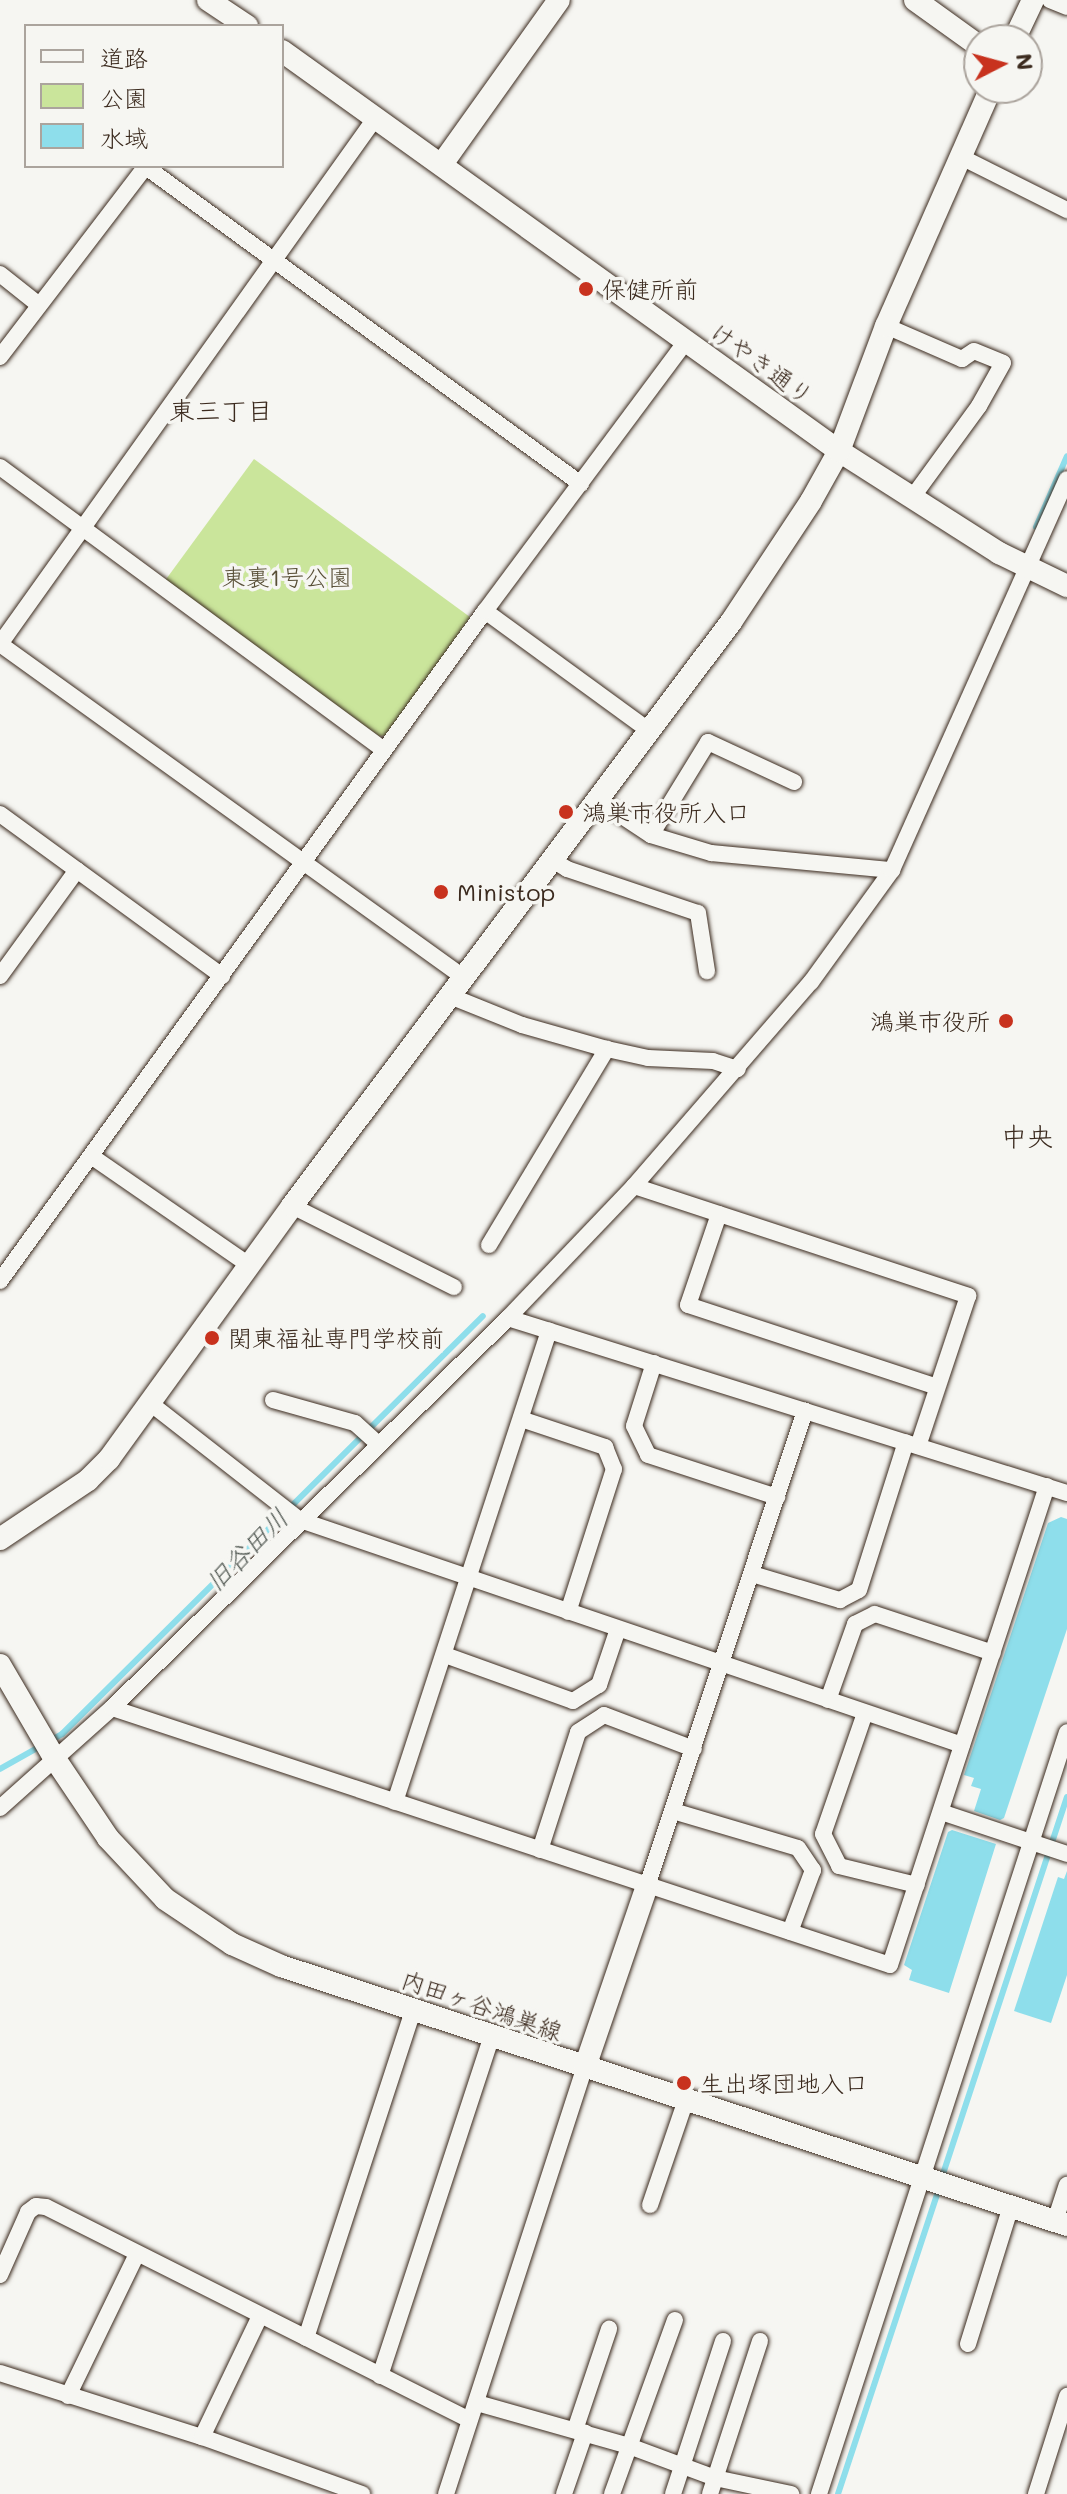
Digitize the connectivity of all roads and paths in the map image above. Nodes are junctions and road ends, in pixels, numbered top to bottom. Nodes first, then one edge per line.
1 (208, 0) edge
2 (559, 0) edge
3 (915, 0) edge
4 (1033, 0) edge
5 (1050, 0) edge
6 (1067, 7) edge
7 (244, 24) edge
8 (1022, 24) edge
9 (963, 34) edge
10 (284, 52) edge
11 (984, 104) edge
12 (376, 117) junction
13 (961, 157) junction
14 (442, 164) junction
15 (144, 168) edge
16 (149, 168) edge
17 (1067, 210) edge
18 (274, 260) junction
19 (0, 274) edge
20 (39, 305) junction
21 (886, 326) junction
22 (687, 340) junction
23 (0, 357) edge
24 (839, 451) junction
25 (0, 467) edge
26 (1067, 479) edge
27 (581, 484) junction
28 (912, 498) junction
29 (84, 528) junction
30 (1027, 570) junction
31 (1067, 586) edge
32 (485, 611) junction
33 (0, 644) edge
34 (648, 730) junction
35 (384, 750) junction
36 (794, 782) dead end
37 (595, 798) junction
38 (0, 814) edge
39 (651, 835) junction
40 (551, 859) junction
41 (304, 863) junction
42 (77, 870) junction
43 (892, 870) junction
44 (707, 971) dead end
45 (0, 976) edge
46 (222, 976) junction
47 (463, 977) junction
48 (450, 996) junction
49 (607, 1049) junction
50 (738, 1069) junction
51 (91, 1156) junction
52 (634, 1186) junction
53 (292, 1206) junction
54 (719, 1214) junction
55 (489, 1245) dead end
56 (249, 1265) junction
57 (0, 1281) edge
58 (454, 1287) dead end
59 (508, 1318) junction
60 (549, 1331) junction
61 (654, 1363) junction
62 (937, 1387) junction
63 (273, 1400) dead end
64 (150, 1403) junction
65 (805, 1411) junction
66 (521, 1419) junction
67 (377, 1443) junction
68 (912, 1444) junction
69 (1047, 1486) junction
70 (1067, 1493) edge
71 (777, 1497) junction
72 (300, 1520) junction
73 (0, 1539) edge
74 (752, 1574) junction
75 (470, 1578) junction
76 (568, 1612) junction
77 (618, 1629) junction
78 (993, 1653) junction
79 (445, 1655) junction
80 (0, 1665) edge
81 (724, 1665) junction
82 (828, 1700) junction
83 (112, 1708) junction
84 (865, 1713) junction
85 (1067, 1732) edge
86 (962, 1745) junction
87 (694, 1749) junction
88 (55, 1759) junction
89 (395, 1802) junction
90 (0, 1808) edge
91 (673, 1811) junction
92 (941, 1812) junction
93 (1031, 1843) junction
94 (540, 1850) junction
95 (1067, 1854) edge
96 (917, 1885) junction
97 (647, 1886) junction
98 (790, 1932) junction
99 (414, 2008) junction
100 (492, 2035) junction
101 (585, 2067) junction
102 (686, 2100) junction
103 (922, 2176) junction
104 (1067, 2185) edge
105 (650, 2205) dead end
106 (1011, 2206) junction
107 (1061, 2223) edge
108 (137, 2254) junction
109 (0, 2275) edge
110 (260, 2316) junction
111 (675, 2320) dead end
112 (609, 2329) dead end
113 (306, 2338) junction
114 (723, 2341) dead end
115 (760, 2341) dead end
116 (968, 2344) dead end
117 (0, 2373) edge
118 (380, 2376) junction
119 (68, 2396) junction
120 (1067, 2396) edge
121 (477, 2403) junction
122 (1063, 2419) edge
123 (470, 2420) junction
124 (580, 2432) junction
125 (202, 2437) junction
126 (629, 2446) junction
127 (682, 2468) junction
128 (713, 2486) edge
129 (335, 2489) edge
130 (362, 2494) edge
131 (446, 2494) edge
132 (564, 2494) edge
133 (612, 2494) edge
134 (673, 2494) edge
135 (791, 2494) edge
136 (819, 2494) edge
137 (1036, 2494) edge

1 - 7 street
2 - 14 street
3 - 9 street
4 - 8 street
5 - 6 street
10 - 12 street, けやき通り
11 - 13 street
12 - 14 street, けやき通り
12 - 18 street
13 - 17 street
13 - 21 street
14 - 22 street, けやき通り
15 - 20 street
16 - 18 street
18 - 27 street
18 - 29 street
19 - 20 street
20 - 23 street
21 - 24 street
21 - 28 street
22 - 24 street, けやき通り
22 - 27 street
24 - 28 street, けやき通り
24 - 34 street
25 - 29 street
26 - 30 street
27 - 32 street
28 - 30 street, けやき通り
29 - 33 street
29 - 35 street
30 - 31 street, けやき通り
30 - 43 street
32 - 34 street
32 - 35 street
33 - 41 street
34 - 37 street
35 - 41 street
36 - 39 street
37 - 39 street
37 - 40 street
38 - 42 street
39 - 43 street
40 - 44 street
40 - 47 street
41 - 46 street
41 - 47 street
42 - 45 street
42 - 46 street
43 - 50 street
46 - 51 street
47 - 48 street
48 - 49 street
48 - 53 street
49 - 50 street
49 - 55 street
50 - 52 street
51 - 56 street
51 - 57 street
52 - 54 street
52 - 59 street
53 - 56 street
53 - 58 street
54 - 62 street
54 - 62 street
56 - 64 street
59 - 60 street
59 - 67 street
60 - 61 street
60 - 66 street
61 - 65 street
61 - 71 street
62 - 68 street
63 - 67 street
64 - 72 street
64 - 73 street
65 - 68 street
65 - 71 street
66 - 75 street
66 - 76 street
67 - 72 street
68 - 69 street
68 - 74 street
69 - 70 street
69 - 78 street
71 - 74 street
72 - 75 street
72 - 83 street
74 - 81 street
75 - 76 street
75 - 79 street
76 - 77 street
77 - 79 street
77 - 81 street
78 - 82 street
78 - 86 street
79 - 89 street
80 - 88 street, 内田ヶ谷鴻巣線
81 - 82 street
81 - 87 street
82 - 84 street
83 - 88 street
83 - 89 street
84 - 86 street
84 - 96 street
85 - 93 street
86 - 92 street
87 - 91 street
87 - 94 street
88 - 90 street
88 - 99 street, 内田ヶ谷鴻巣線
89 - 94 street
91 - 97 street
91 - 98 street
92 - 93 street
92 - 96 street
93 - 95 street
93 - 103 street
94 - 97 street
96 - 98 street
97 - 98 street
97 - 101 street
99 - 100 street, 内田ヶ谷鴻巣線
99 - 113 street
100 - 101 street, 内田ヶ谷鴻巣線
100 - 118 street
101 - 102 street, 内田ヶ谷鴻巣線
101 - 121 street
102 - 103 street, 内田ヶ谷鴻巣線
102 - 105 street
103 - 106 street, 内田ヶ谷鴻巣線
103 - 136 street
104 - 107 street
106 - 107 street, 内田ヶ谷鴻巣線
106 - 116 street
108 - 109 street
108 - 110 street
108 - 119 street
110 - 113 street
110 - 125 street
111 - 126 street
112 - 124 street
113 - 118 street
114 - 127 street
115 - 128 street
117 - 119 street
118 - 123 street
119 - 125 street
120 - 122 street
121 - 123 street
121 - 124 street
122 - 137 street
123 - 131 street
124 - 126 street
124 - 132 street
125 - 129 street
126 - 127 street
126 - 133 street
127 - 128 street
127 - 134 street
128 - 135 street
129 - 130 street

